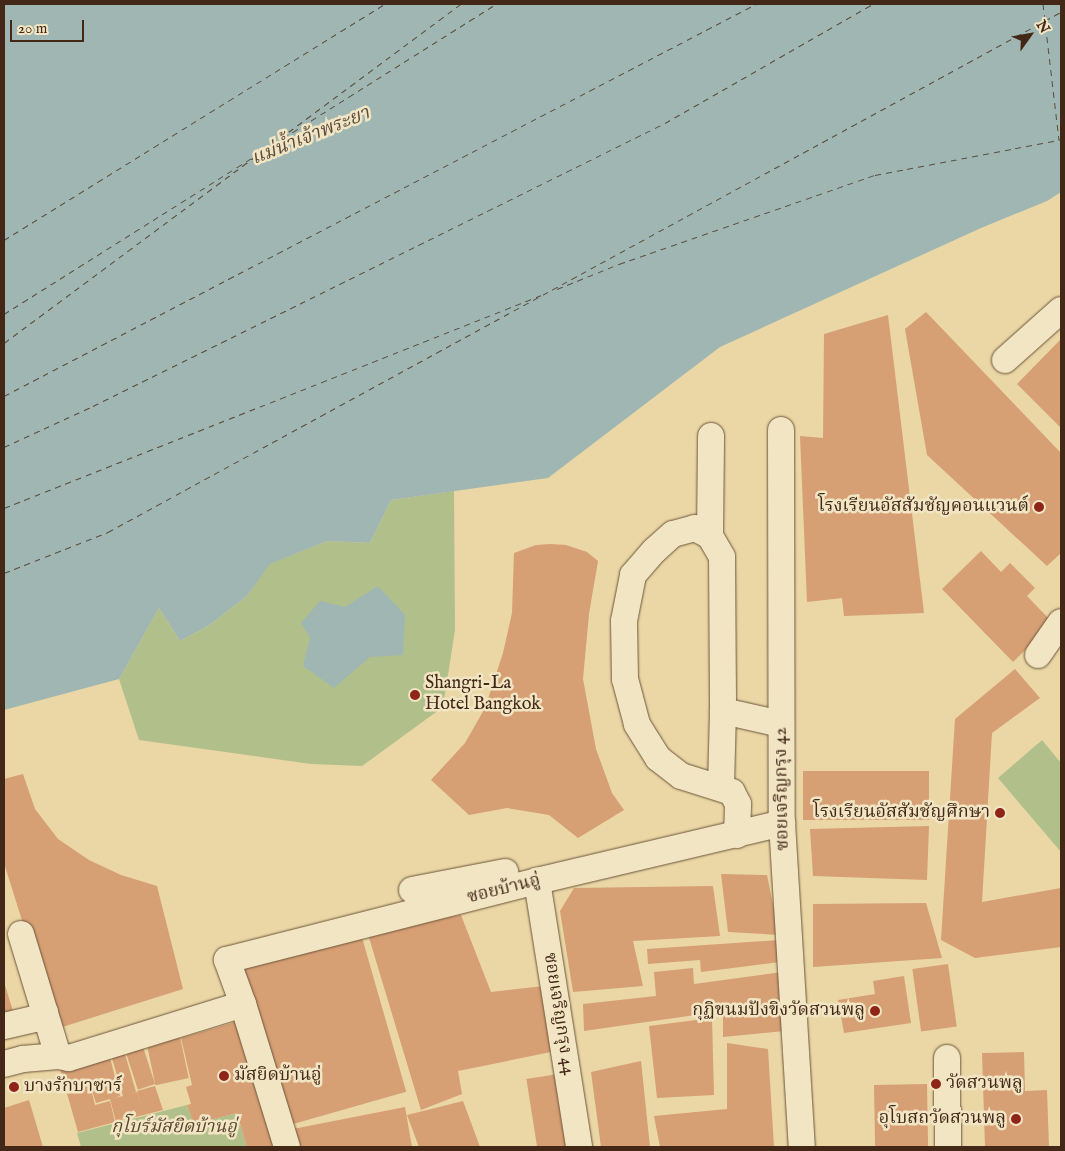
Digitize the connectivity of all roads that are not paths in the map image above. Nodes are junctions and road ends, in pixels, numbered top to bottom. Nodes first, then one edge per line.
1 (1061, 310) edge
2 (1006, 360) dead end
3 (781, 430) dead end
4 (711, 436) dead end
5 (710, 536) junction
6 (1061, 622) edge
7 (1038, 655) dead end
8 (723, 711) junction
9 (782, 724) junction
10 (721, 787) junction
11 (782, 823) junction
12 (737, 834) junction
13 (588, 869) junction
14 (537, 881) junction
15 (412, 890) dead end
16 (21, 934) dead end
17 (243, 1004) junction
18 (45, 1012) junction
19 (4, 1026) edge
20 (58, 1056) junction
21 (948, 1058) dead end
22 (4, 1064) edge
23 (287, 1147) edge
24 (580, 1147) edge
25 (802, 1147) edge
26 (948, 1147) edge

1 - 2 street
3 - 9 street, ซอยเจริญกรุง 42
4 - 5 street
5 - 8 street
5 - 10 street
6 - 7 street
8 - 9 street
8 - 10 street
9 - 11 street, ซอยเจริญกรุง 42
10 - 12 street
11 - 12 street, ซอยบ้านอู่
11 - 25 street, ซอยเจริญกรุง 42
12 - 13 street, ซอยบ้านอู่
13 - 14 street, ซอยบ้านอู่
13 - 15 street
14 - 17 street, ซอยบ้านอู่
14 - 24 street, ซอยเจริญกรุง 44
16 - 18 street
17 - 20 street
17 - 23 street
18 - 19 street
18 - 20 street
20 - 22 street
21 - 26 street

